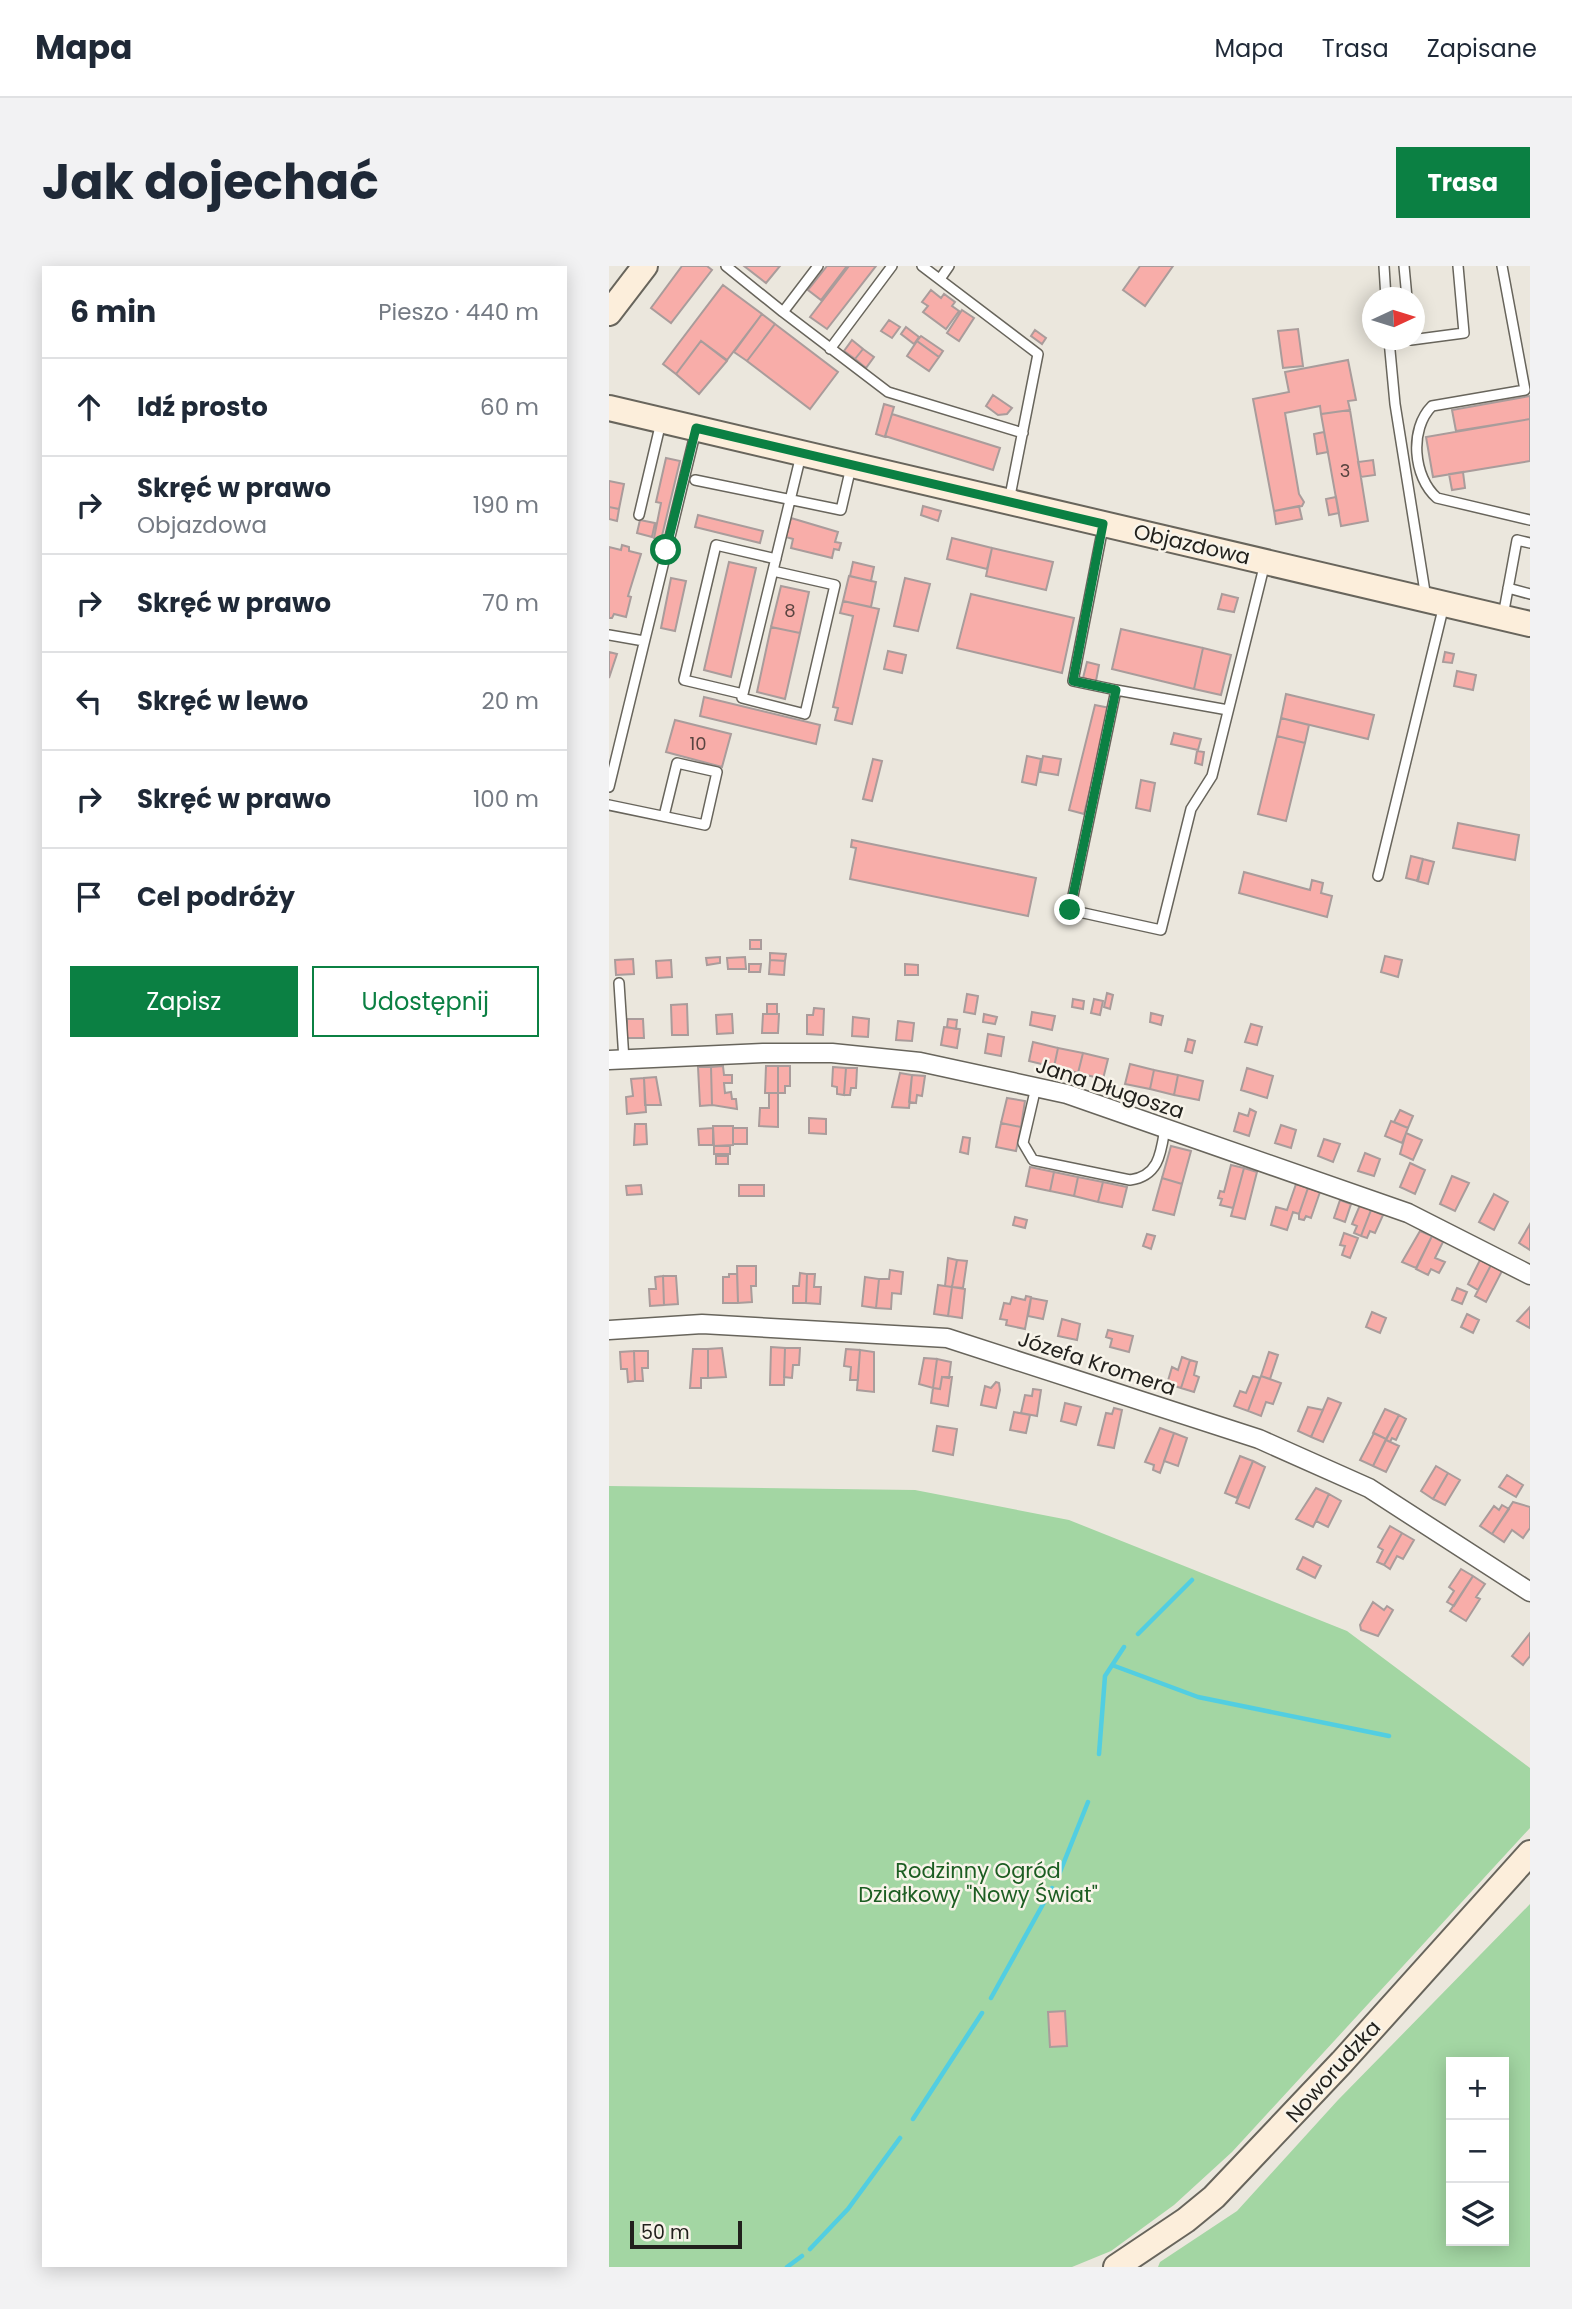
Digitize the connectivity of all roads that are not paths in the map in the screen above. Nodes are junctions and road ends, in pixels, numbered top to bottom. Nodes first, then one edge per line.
1 (645, 266) edge
2 (726, 266) edge
3 (818, 266) edge
4 (891, 266) edge
5 (922, 266) edge
6 (949, 266) edge
7 (1384, 266) edge
8 (1404, 266) edge
9 (1458, 266) edge
10 (1502, 266) edge
11 (940, 279) junction
12 (1385, 287) edge
13 (1406, 287) edge
14 (783, 312) junction
15 (609, 313) edge
16 (1425, 338) edge
17 (830, 349) junction
18 (1390, 350) edge
19 (609, 408) edge
20 (661, 420) junction
21 (696, 428) junction
22 (1023, 433) junction
23 (802, 453) junction
24 (851, 465) junction
25 (695, 480) dead end
26 (791, 498) junction
27 (1009, 502) junction
28 (639, 515) dead end
29 (1530, 520) edge
30 (1103, 524) junction
31 (1530, 543) edge
32 (776, 559) junction
33 (1265, 561) junction
34 (773, 570) junction
35 (1508, 588) junction
36 (1530, 594) edge
37 (1435, 601) junction
38 (1502, 617) junction
39 (1530, 624) edge
40 (609, 635) edge
41 (644, 641) junction
42 (1116, 690) junction
43 (743, 694) junction
44 (1228, 710) junction
45 (609, 787) edge
46 (609, 805) edge
47 (664, 816) junction
48 (1378, 876) dead end
49 (619, 983) dead end
50 (617, 1060) edge
51 (1036, 1087) junction
52 (1165, 1128) junction
53 (1530, 1275) edge
54 (609, 1330) edge
55 (1530, 1592) edge
56 (1530, 1853) edge
57 (1116, 2267) edge

1 - 15 street
2 - 14 lane
3 - 14 lane
4 - 17 lane
5 - 11 lane
6 - 11 lane
7 - 12 lane
8 - 13 lane
9 - 16 lane
10 - 29 lane
11 - 22 lane
14 - 17 lane
17 - 22 lane
18 - 37 lane
19 - 20 street, Objazdowa
20 - 21 street, Objazdowa
20 - 28 lane
21 - 23 street, Objazdowa
21 - 41 lane
22 - 27 lane
23 - 24 street, Objazdowa
23 - 26 lane
24 - 26 lane
24 - 27 street, Objazdowa
25 - 26 lane
26 - 32 lane
27 - 30 street, Objazdowa
30 - 33 street, Objazdowa
30 - 42 lane
31 - 35 lane
32 - 34 lane
32 - 43 lane
33 - 37 street, Objazdowa
33 - 44 lane
34 - 43 lane
34 - 43 lane
35 - 36 lane
35 - 38 lane
37 - 38 street, Objazdowa
37 - 48 lane
38 - 39 street, Objazdowa
40 - 41 lane
41 - 45 lane
42 - 44 lane
42 - 44 lane
46 - 47 lane
47 - 47 lane
49 - 50 lane
50 - 51 street, Jana Długosza
51 - 52 street, Jana Długosza
51 - 52 lane
52 - 53 street, Jana Długosza
54 - 55 street, Józefa Kromera
56 - 57 street, Noworudzka

